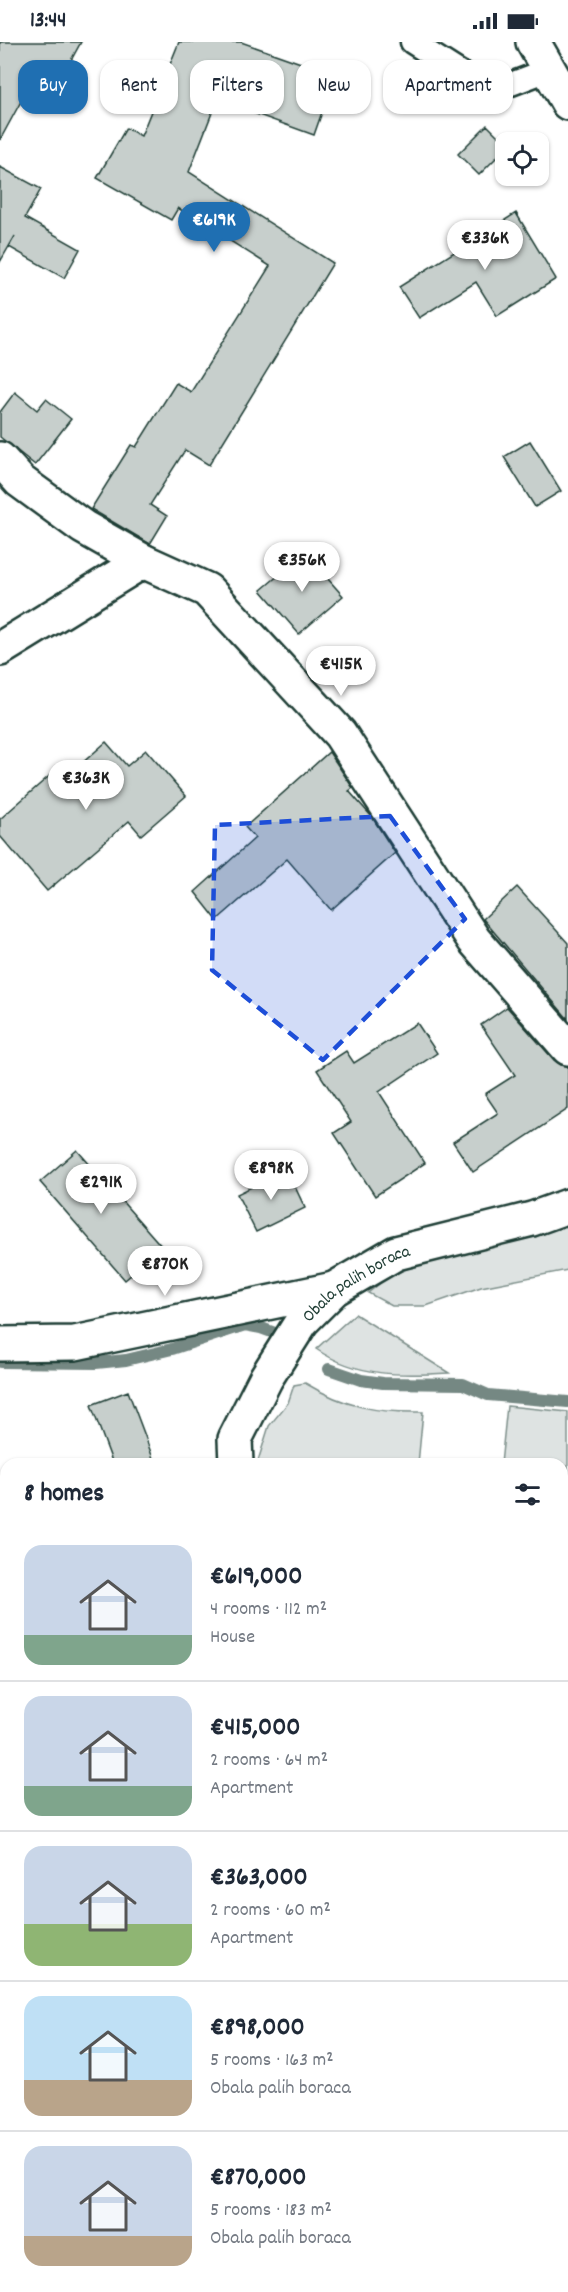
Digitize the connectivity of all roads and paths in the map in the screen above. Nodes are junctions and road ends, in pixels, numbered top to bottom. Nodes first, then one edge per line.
1 (412, 42) edge
2 (540, 56) edge
3 (568, 103) edge
4 (0, 459) edge
5 (143, 561) junction
6 (0, 649) edge
7 (568, 1048) edge
8 (568, 1206) edge
9 (334, 1289) junction
10 (0, 1344) edge
11 (231, 1456) edge

1 - 2 lane
2 - 3 street
4 - 5 street
5 - 6 street
5 - 7 street
8 - 9 street, Obala palih boraca
9 - 10 street
9 - 11 street, Obala palih boraca

